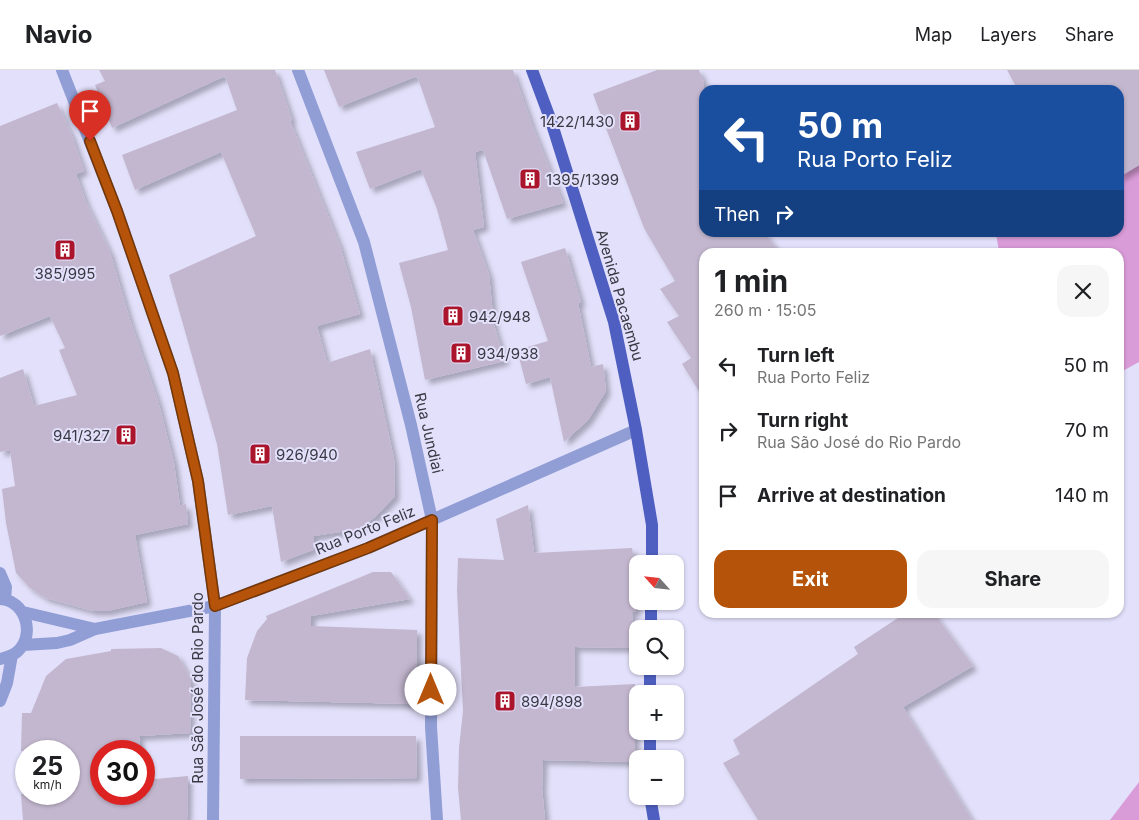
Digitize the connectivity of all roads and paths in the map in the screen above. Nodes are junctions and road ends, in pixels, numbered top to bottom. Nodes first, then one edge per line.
1 (62, 70) edge
2 (298, 70) edge
3 (532, 70) edge
4 (636, 430) junction
5 (432, 520) junction
6 (652, 555) edge
7 (0, 573) edge
8 (3, 599) edge
9 (215, 606) junction
10 (23, 612) junction
11 (95, 629) junction
12 (23, 645) junction
13 (6, 657) edge
14 (0, 701) edge
15 (652, 805) edge
16 (213, 820) edge
17 (437, 820) edge
18 (654, 820) edge

1 - 9 street, Rua São José do Rio Pardo
2 - 5 street, Rua Jundiai
3 - 4 main road, Avenida Pacaembu
4 - 5 street, Rua Porto Feliz
4 - 6 main road, Avenida Pacaembu
5 - 9 street, Rua Porto Feliz
5 - 17 street, Rua Jundiai
7 - 8 street
8 - 10 street
9 - 11 street, Rua Porto Feliz
9 - 16 street, Rua São José do Rio Pardo
10 - 11 street, Rua Porto Feliz
10 - 12 street
11 - 12 street, Rua Porto Feliz
12 - 13 street
13 - 14 street
15 - 18 main road

